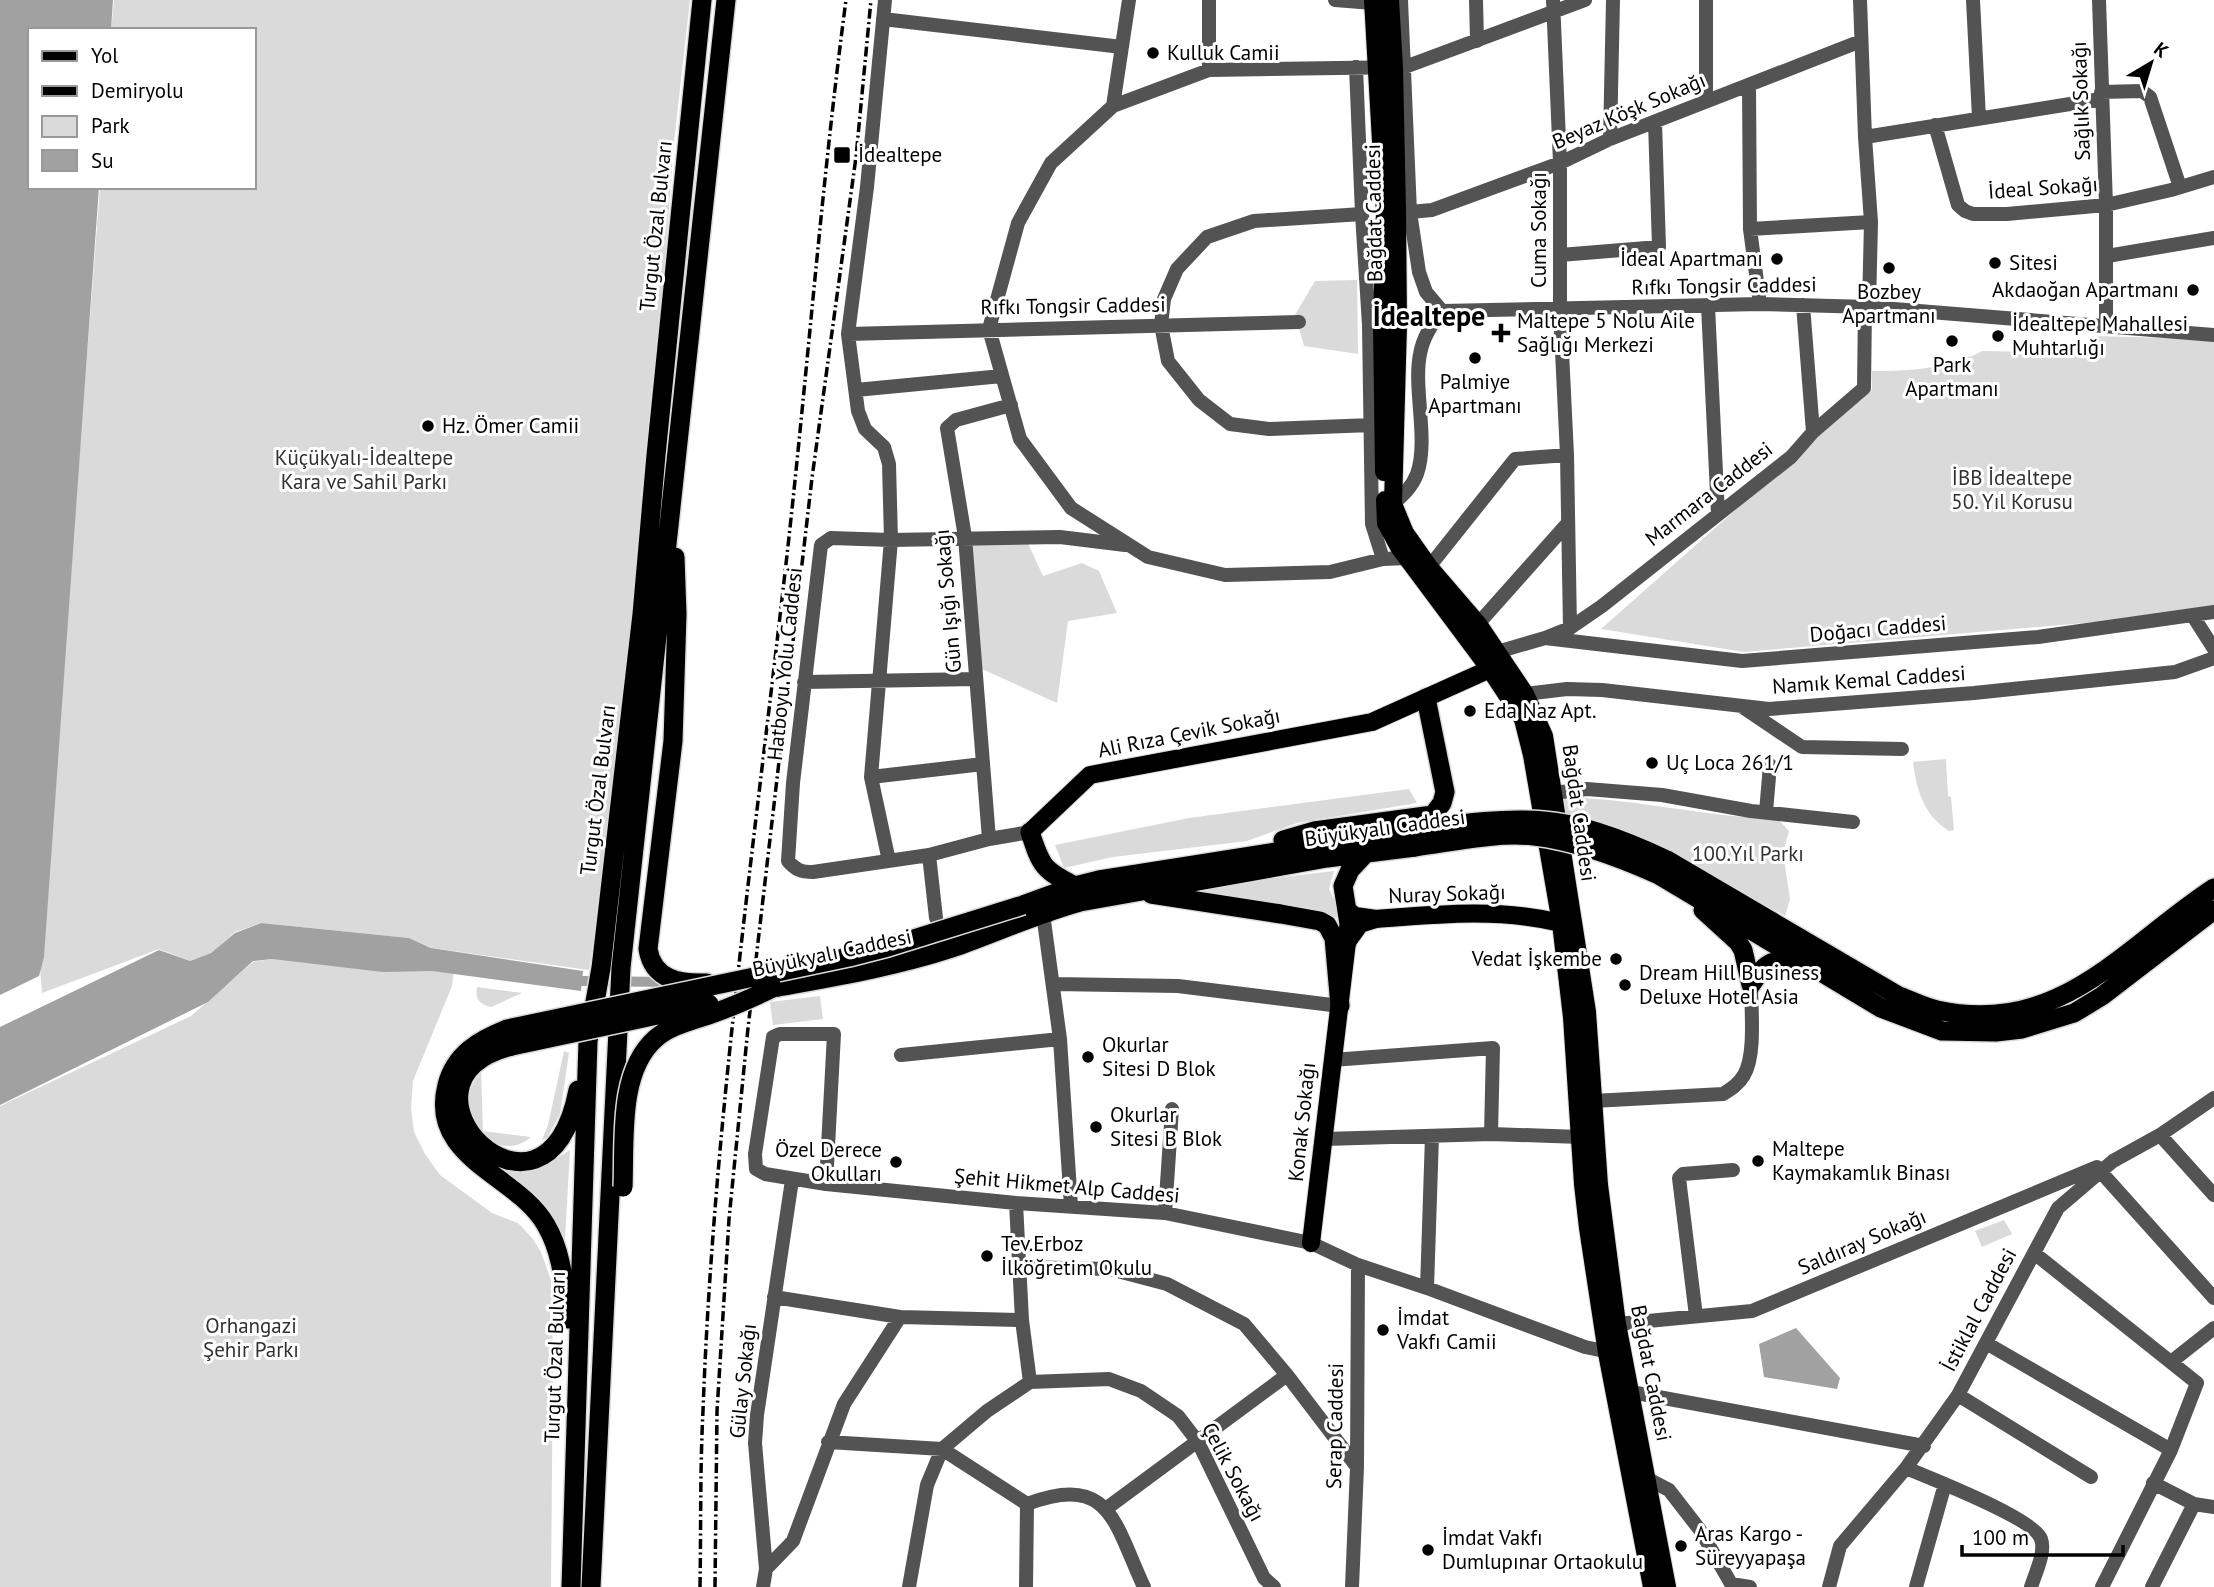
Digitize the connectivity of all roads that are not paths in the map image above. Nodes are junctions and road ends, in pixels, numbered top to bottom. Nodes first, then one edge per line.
1 (702, 0) edge
2 (726, 0) edge
3 (885, 0) edge
4 (1129, 0) edge
5 (1209, 0) edge
6 (1335, 0) edge
7 (1401, 0) edge
8 (1476, 0) edge
9 (1585, 0) edge
10 (1613, 0) edge
11 (1706, 0) edge
12 (1860, 0) edge
13 (1973, 0) edge
14 (2099, 0) edge
15 (1378, 1) edge
16 (1553, 6) edge
17 (883, 19) junction
18 (1477, 41) junction
19 (1861, 41) junction
20 (1122, 47) junction
21 (1356, 67) junction
22 (1392, 67) junction
23 (1209, 70) junction
24 (1749, 85) junction
25 (2101, 96) junction
26 (1706, 101) junction
27 (1113, 106) junction
28 (1979, 118) junction
29 (1655, 122) junction
30 (1935, 125) junction
31 (1865, 137) junction
32 (1610, 139) junction
33 (1560, 163) junction
34 (2214, 177) edge
35 (2180, 187) junction
36 (2106, 205) junction
37 (1410, 212) junction
38 (1362, 214) junction
39 (1871, 222) junction
40 (1750, 229) junction
41 (2214, 238) edge
42 (1560, 255) junction
43 (2107, 256) junction
44 (1760, 304) junction
45 (1803, 305) junction
46 (1707, 306) junction
47 (1867, 307) junction
48 (1560, 310) junction
49 (1442, 311) junction
50 (1299, 322) dead end
51 (1161, 325) junction
52 (2106, 326) junction
53 (989, 329) junction
54 (848, 334) junction
55 (2214, 335) edge
56 (1002, 376) junction
57 (856, 390) junction
58 (1011, 405) junction
59 (1371, 425) junction
60 (1813, 432) junction
61 (1567, 455) junction
62 (673, 488) junction
63 (1393, 504) junction
64 (1718, 514) junction
65 (1568, 523) junction
66 (965, 537) junction
67 (891, 540) junction
68 (1130, 546) junction
69 (1407, 558) junction
70 (1383, 559) junction
71 (1429, 567) junction
72 (2214, 612) edge
73 (2193, 616) junction
74 (1478, 624) junction
75 (1570, 628) junction
76 (1545, 638) junction
77 (2214, 649) edge
78 (1497, 652) junction
79 (2214, 658) edge
80 (1490, 669) junction
81 (976, 679) junction
82 (804, 682) junction
83 (878, 682) junction
84 (1525, 694) junction
85 (1426, 698) junction
86 (1742, 706) junction
87 (1902, 749) dead end
88 (983, 764) junction
89 (1770, 765) dead end
90 (871, 777) junction
91 (1553, 793) junction
92 (1766, 812) junction
93 (1853, 822) dead end
94 (1030, 832) junction
95 (989, 839) junction
96 (1412, 839) junction
97 (1365, 854) junction
98 (929, 855) junction
99 (1250, 855) junction
100 (890, 861) junction
101 (1663, 867) junction
102 (1075, 886) junction
103 (2214, 888) edge
104 (1136, 892) junction
105 (1049, 910) junction
106 (1347, 910) junction
107 (1024, 912) junction
108 (2211, 914) edge
109 (936, 918) dead end
110 (1376, 919) junction
111 (1561, 923) junction
112 (1347, 942) junction
113 (1811, 964) junction
114 (611, 968) junction
115 (718, 983) junction
116 (1054, 984) junction
117 (1751, 985) junction
118 (773, 988) junction
119 (1340, 1006) junction
120 (509, 1038) junction
121 (1060, 1039) junction
122 (587, 1041) junction
123 (901, 1055) dead end
124 (1332, 1060) junction
125 (2214, 1098) edge
126 (1593, 1101) junction
127 (1172, 1109) dead end
128 (1491, 1134) junction
129 (2160, 1135) junction
130 (1432, 1136) junction
131 (1580, 1138) junction
132 (1325, 1139) junction
133 (2113, 1161) junction
134 (1733, 1170) dead end
135 (2101, 1171) junction
136 (792, 1180) junction
137 (825, 1184) junction
138 (2214, 1195) edge
139 (1016, 1203) junction
140 (1071, 1206) junction
141 (1165, 1213) junction
142 (1311, 1243) junction
143 (2034, 1252) junction
144 (1358, 1265) junction
145 (1020, 1267) junction
146 (1427, 1288) junction
147 (774, 1297) junction
148 (2214, 1298) edge
149 (1696, 1316) junction
150 (900, 1317) junction
151 (1023, 1320) junction
152 (1617, 1324) junction
153 (2214, 1328) edge
154 (1986, 1343) junction
155 (1615, 1353) junction
156 (577, 1360) junction
157 (2171, 1362) junction
158 (1287, 1375) junction
159 (1030, 1382) junction
160 (1631, 1392) junction
161 (1958, 1395) junction
162 (598, 1419) junction
163 (828, 1442) junction
164 (1198, 1442) junction
165 (1924, 1446) junction
166 (942, 1449) junction
167 (2171, 1450) junction
168 (1357, 1467) junction
169 (1906, 1468) junction
170 (2091, 1477) dead end
171 (1648, 1479) junction
172 (2153, 1483) junction
173 (1945, 1484) junction
174 (1027, 1504) junction
175 (2194, 1504) junction
176 (2214, 1507) edge
177 (1107, 1508) junction
178 (766, 1569) junction
179 (1264, 1584) edge
180 (1732, 1585) edge
181 (571, 1587) edge
182 (592, 1587) edge
183 (763, 1587) edge
184 (909, 1587) edge
185 (1026, 1587) edge
186 (1144, 1587) edge
187 (1352, 1587) edge
188 (1652, 1587) edge
189 (1667, 1587) edge
190 (1750, 1587) edge
191 (1829, 1587) edge
192 (1916, 1587) edge
193 (2031, 1587) edge
194 (2102, 1587) edge
195 (2152, 1587) edge

1 - 114 highway, Turgut Özal Bulvarı
2 - 62 highway, Turgut Özal Bulvarı
3 - 17 street
4 - 20 street
5 - 23 street
6 - 15 street
7 - 22 street
8 - 18 street
9 - 16 street
10 - 32 street
11 - 26 street
12 - 19 street, Marmara Caddesi
13 - 28 street
14 - 25 street, Sağlık Sokağı
15 - 22 main road, Bağdat Caddesi
16 - 18 street
16 - 33 street, Cuma Sokağı
17 - 20 street
17 - 54 street
18 - 22 street
19 - 24 street, Beyaz Köşk Sokağı
19 - 31 street, Marmara Caddesi
20 - 27 street
21 - 22 street
21 - 23 street
21 - 38 street
22 - 37 street
22 - 63 main road, Bağdat Caddesi
22 - 69 main road, Bağdat Caddesi
23 - 27 street
24 - 26 street, Beyaz Köşk Sokağı
24 - 40 street
25 - 28 street
25 - 35 street
25 - 36 street, Sağlık Sokağı
26 - 29 street, Beyaz Köşk Sokağı
27 - 53 street
28 - 30 street
29 - 32 street, Beyaz Köşk Sokağı
29 - 42 street
30 - 31 street
30 - 36 street, İdeal Sokağı
31 - 39 street, Marmara Caddesi
32 - 33 street, Beyaz Köşk Sokağı
33 - 37 street, Beyaz Köşk Sokağı
33 - 42 street, Cuma Sokağı
34 - 35 street, İdeal Sokağı
35 - 36 street, İdeal Sokağı
36 - 43 street, Sağlık Sokağı
37 - 49 street
38 - 51 street
38 - 59 street
39 - 40 street
39 - 47 street, Marmara Caddesi
40 - 44 street
41 - 43 street
42 - 48 street, Cuma Sokağı
43 - 52 street, Sağlık Sokağı
44 - 45 street, Rıfkı Tongsir Caddesi
44 - 46 street, Rıfkı Tongsir Caddesi
45 - 47 street, Rıfkı Tongsir Caddesi
45 - 60 street
46 - 48 street, Rıfkı Tongsir Caddesi
46 - 64 street
47 - 52 street, Rıfkı Tongsir Caddesi
47 - 60 street, Marmara Caddesi
48 - 49 street, Rıfkı Tongsir Caddesi
48 - 61 street, Cuma Sokağı
49 - 63 street
50 - 51 street, Rıfkı Tongsir Caddesi
51 - 53 street, Rıfkı Tongsir Caddesi
51 - 59 street
52 - 55 street, Rıfkı Tongsir Caddesi
53 - 54 street, Rıfkı Tongsir Caddesi
53 - 56 street
54 - 57 street
56 - 57 street
56 - 58 street
57 - 67 street
58 - 66 street, Gün Işığı Sokağı
58 - 68 street
59 - 70 street
60 - 64 street, Marmara Caddesi
61 - 65 street, Cuma Sokağı
61 - 71 street
62 - 114 highway, Turgut Özal Bulvarı
62 - 115 highway, bridge
63 - 71 main road, Bağdat Caddesi
64 - 75 street, Marmara Caddesi
65 - 74 street
65 - 75 street, Cuma Sokağı
66 - 67 street, Hatboyu Yolu Caddesi
66 - 68 street, Hatboyu Yolu Caddesi
66 - 81 street, Gün Işığı Sokağı
67 - 82 street, Hatboyu Yolu Caddesi
67 - 83 street
68 - 70 street
69 - 70 street
69 - 80 main road, Bağdat Caddesi
71 - 74 main road, Bağdat Caddesi
72 - 73 street, Doğacı Caddesi
73 - 76 street, Doğacı Caddesi
73 - 77 street
74 - 78 main road, Bağdat Caddesi
75 - 76 street, Marmara Caddesi
76 - 78 street, Marmara Caddesi
78 - 84 main road, Bağdat Caddesi
79 - 86 street, Namık Kemal Caddesi
80 - 85 main road, Ali Rıza Çevik Sokağı
80 - 111 main road, Bağdat Caddesi
81 - 83 street
81 - 88 street, Gün Işığı Sokağı
82 - 83 street
82 - 100 street, Hatboyu Yolu Caddesi
83 - 90 street
84 - 86 street, Namık Kemal Caddesi
84 - 91 main road, Bağdat Caddesi
85 - 94 main road, Ali Rıza Çevik Sokağı
85 - 99 highway
86 - 87 street
88 - 90 street
88 - 95 street, Gün Işığı Sokağı
89 - 92 street
90 - 100 street
91 - 92 street
91 - 126 main road, Bağdat Caddesi
92 - 93 street
94 - 95 street
94 - 102 highway
95 - 98 street
96 - 97 highway, Büyükyalı Caddesi
96 - 99 highway, Büyükyalı Caddesi
96 - 101 highway, Büyükyalı Caddesi, bridge
97 - 104 highway, Büyükyalı Caddesi
97 - 106 highway
98 - 100 street
98 - 109 street
99 - 102 highway, Büyükyalı Caddesi
101 - 103 highway, Büyükyalı Caddesi
101 - 113 highway, Büyükyalı Caddesi
101 - 117 highway
102 - 107 highway, Büyükyalı Caddesi
104 - 105 highway, Büyükyalı Caddesi
104 - 119 highway
105 - 107 highway, Büyükyalı Caddesi
105 - 116 street
106 - 110 main road
106 - 112 highway
107 - 115 highway, Büyükyalı Caddesi, bridge
107 - 118 highway, Büyükyalı Caddesi
108 - 113 highway, Büyükyalı Caddesi
110 - 111 main road, Nuray Sokağı
110 - 112 main road
111 - 131 main road, Bağdat Caddesi
112 - 119 main road, Konak Sokağı
113 - 117 highway
114 - 122 highway, Turgut Özal Bulvarı
114 - 162 highway, Turgut Özal Bulvarı
115 - 120 highway, bridge
116 - 119 street
116 - 121 street
117 - 126 street
118 - 120 highway, Büyükyalı Caddesi, bridge
118 - 162 highway, bridge
119 - 124 main road, Konak Sokağı
120 - 122 highway
120 - 156 highway
121 - 123 street
121 - 140 street
122 - 156 highway, Turgut Özal Bulvarı
124 - 128 street
124 - 132 main road, Konak Sokağı
125 - 129 street, İstiklal Caddesi
126 - 152 main road, Bağdat Caddesi
127 - 141 street
128 - 130 street
128 - 131 street
129 - 133 street, İstiklal Caddesi
129 - 138 street
130 - 132 street
130 - 146 street
131 - 155 main road, Bağdat Caddesi
132 - 142 main road, Konak Sokağı
133 - 135 street, İstiklal Caddesi
133 - 149 street, Saldıray Sokağı
134 - 149 street
135 - 143 street, İstiklal Caddesi
135 - 148 street
136 - 137 street, Şehit Hikmet Alp Caddesi
136 - 137 street, Şehit Hikmet Alp Caddesi
136 - 147 street, Gülay Sokağı
137 - 139 street, Şehit Hikmet Alp Caddesi
139 - 140 street, Şehit Hikmet Alp Caddesi
139 - 145 street
140 - 141 street, Şehit Hikmet Alp Caddesi
141 - 142 street, Şehit Hikmet Alp Caddesi
142 - 144 street, Şehit Hikmet Alp Caddesi
143 - 154 street, İstiklal Caddesi
143 - 157 street
144 - 146 street, Şehit Hikmet Alp Caddesi
144 - 168 street, Serap Caddesi
145 - 151 street
145 - 158 street
146 - 155 street, Şehit Hikmet Alp Caddesi
147 - 150 street
147 - 178 street, Gülay Sokağı
149 - 152 street, Saldıray Sokağı
150 - 151 street
150 - 163 street
151 - 159 street
152 - 155 main road, Bağdat Caddesi
153 - 157 street
154 - 161 street, İstiklal Caddesi
154 - 167 street
155 - 160 main road, Bağdat Caddesi
155 - 188 main road, Bağdat Caddesi
156 - 181 highway, Turgut Özal Bulvarı
157 - 167 street
158 - 164 street
158 - 168 street
159 - 164 street, Çelik Sokağı
159 - 166 street
160 - 165 street
160 - 171 main road, Bağdat Caddesi
161 - 165 street, İstiklal Caddesi
161 - 170 street
162 - 182 highway, Turgut Özal Bulvarı
163 - 166 street
163 - 178 street
164 - 177 street
164 - 179 street, Çelik Sokağı
165 - 169 street, İstiklal Caddesi
166 - 174 street
166 - 184 street
167 - 172 street
168 - 187 street, Serap Caddesi
169 - 173 street
169 - 191 street, İstiklal Caddesi
171 - 180 street
171 - 189 main road, Bağdat Caddesi
172 - 175 street
172 - 194 street
173 - 192 street
173 - 193 street
174 - 177 street
174 - 185 street
175 - 176 street
175 - 195 street
177 - 186 street
178 - 183 street, Gülay Sokağı
180 - 190 street

